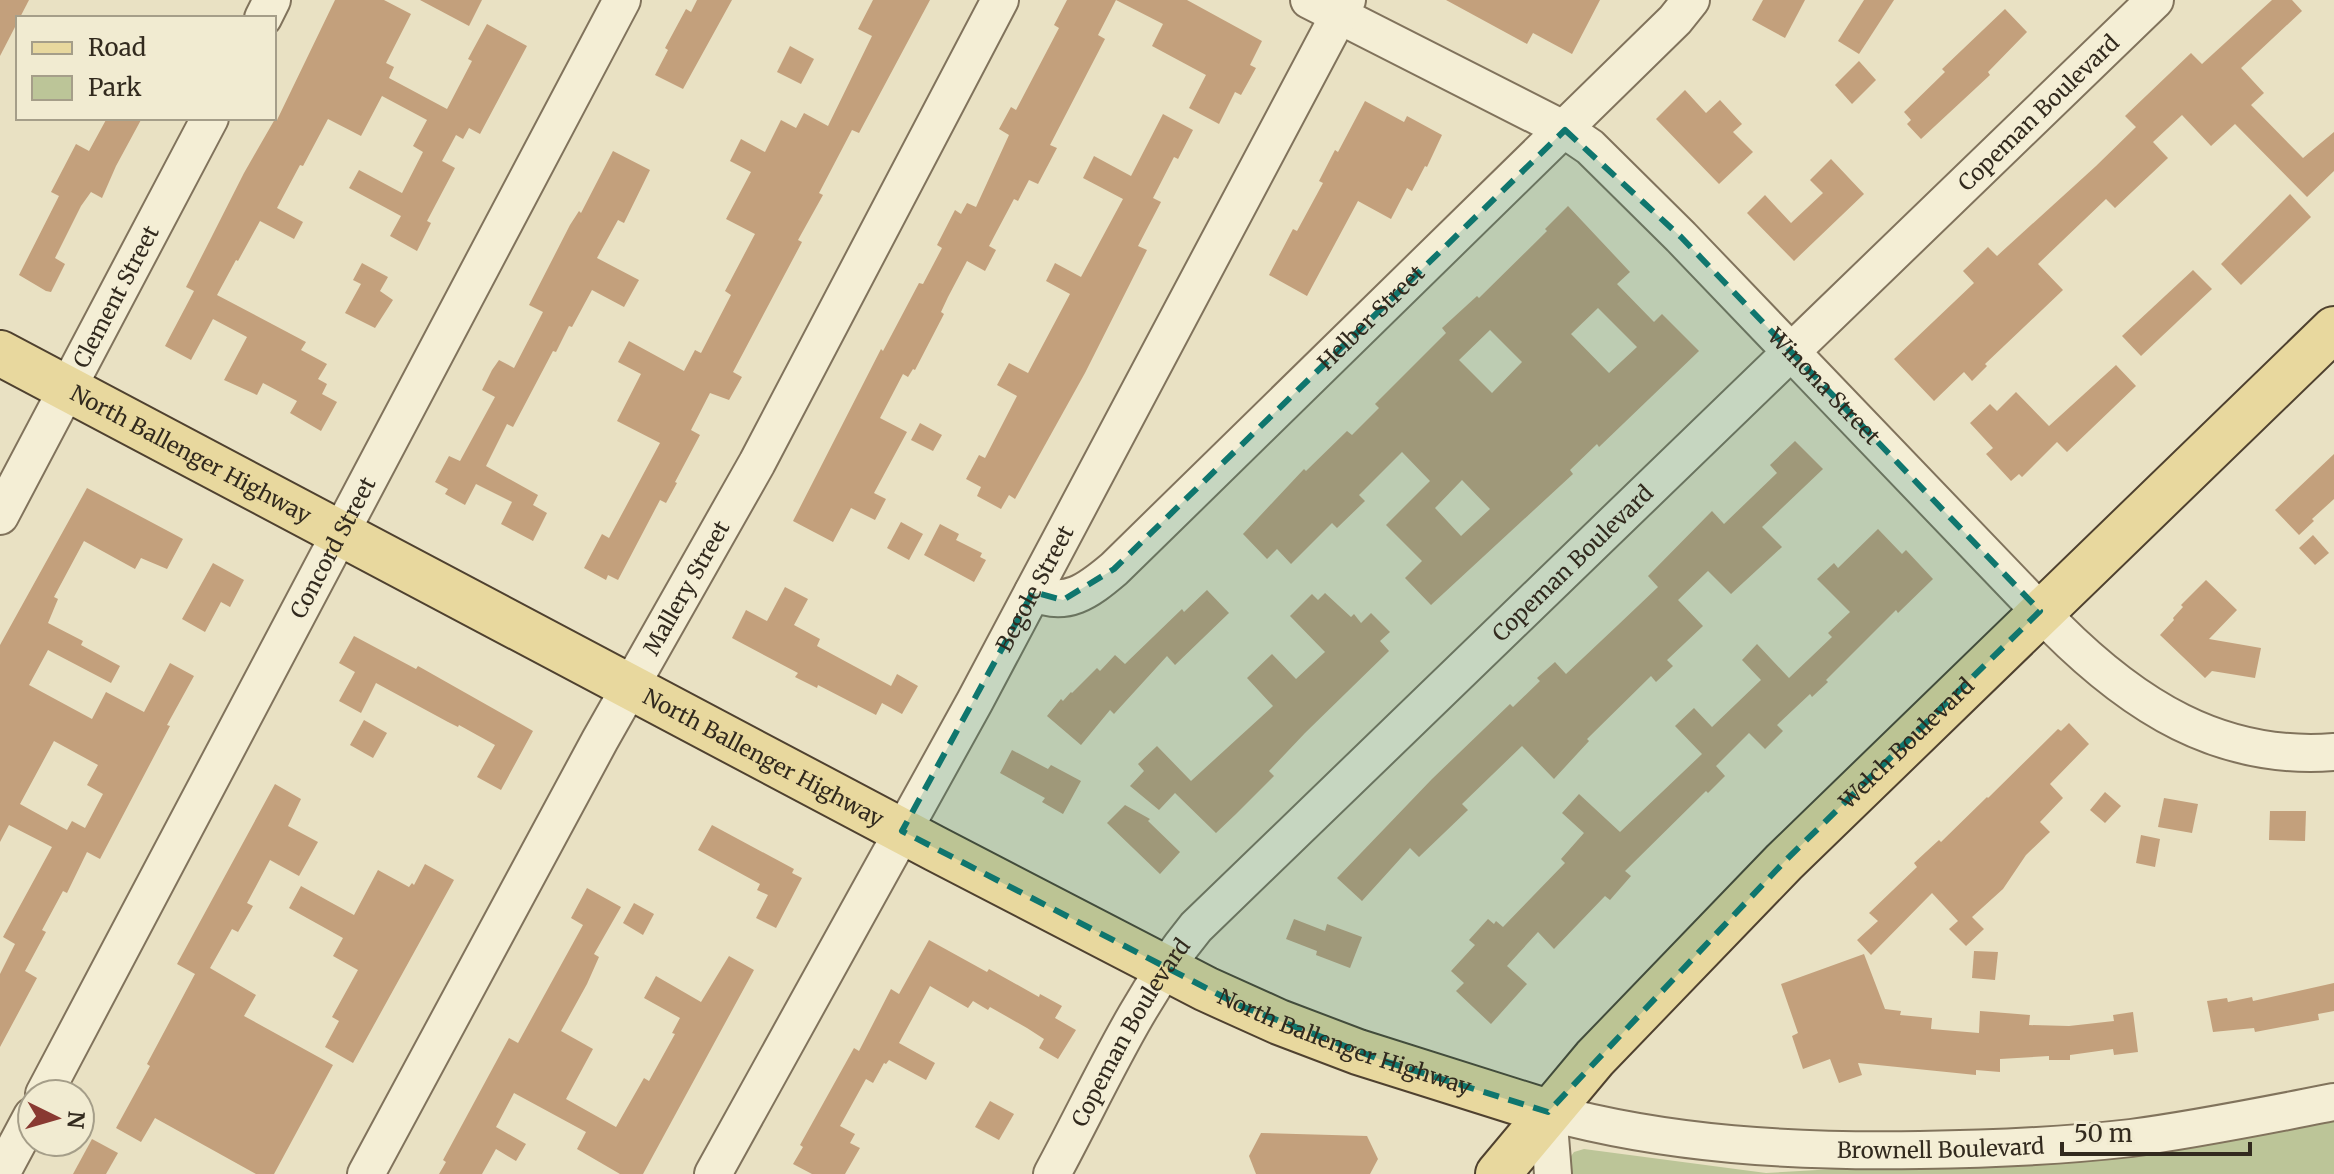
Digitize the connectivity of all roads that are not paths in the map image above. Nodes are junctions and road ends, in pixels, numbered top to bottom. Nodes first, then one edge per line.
1 (622, 0) edge
2 (1000, 0) edge
3 (1691, 0) edge
4 (2155, 0) edge
5 (1332, 5) edge
6 (209, 120) edge
7 (1565, 130) junction
8 (2334, 329) edge
9 (1791, 351) junction
10 (0, 353) edge
11 (67, 389) junction
12 (0, 516) edge
13 (340, 533) junction
14 (1033, 592) junction
15 (2040, 611) junction
16 (631, 687) junction
17 (2334, 752) edge
18 (902, 831) junction
19 (1165, 969) junction
20 (52, 1078) edge
21 (2334, 1102) edge
22 (1548, 1112) junction
23 (16, 1146) edge
24 (1, 1174) edge
25 (366, 1174) edge
26 (713, 1174) edge
27 (1052, 1174) edge
28 (1498, 1174) edge
29 (1553, 1174) edge

1 - 13 street, Concord Street
2 - 16 street, Mallery Street
3 - 7 street, Helber Street
4 - 9 street, Copeman Boulevard
5 - 7 street, Winona Street
5 - 14 street, Begole Street
6 - 11 street, Clement Street
7 - 9 street, Winona Street
7 - 14 street, Helber Street
8 - 15 main road, Welch Boulevard
9 - 15 street, Winona Street
9 - 19 street, Copeman Boulevard
10 - 11 main road, North Ballenger Highway
11 - 12 street, Clement Street
11 - 13 main road, North Ballenger Highway
13 - 16 main road, North Ballenger Highway
13 - 20 street, Concord Street
14 - 18 street, Begole Street
15 - 17 street, Winona Street
15 - 22 main road, Welch Boulevard
16 - 18 main road, North Ballenger Highway
16 - 25 street, Mallery Street
18 - 19 main road, North Ballenger Highway
18 - 26 street, Begole Street
19 - 22 main road, North Ballenger Highway
19 - 27 street, Copeman Boulevard
21 - 22 street, Brownell Boulevard
22 - 28 main road, Welch Boulevard
22 - 29 street
23 - 24 street

